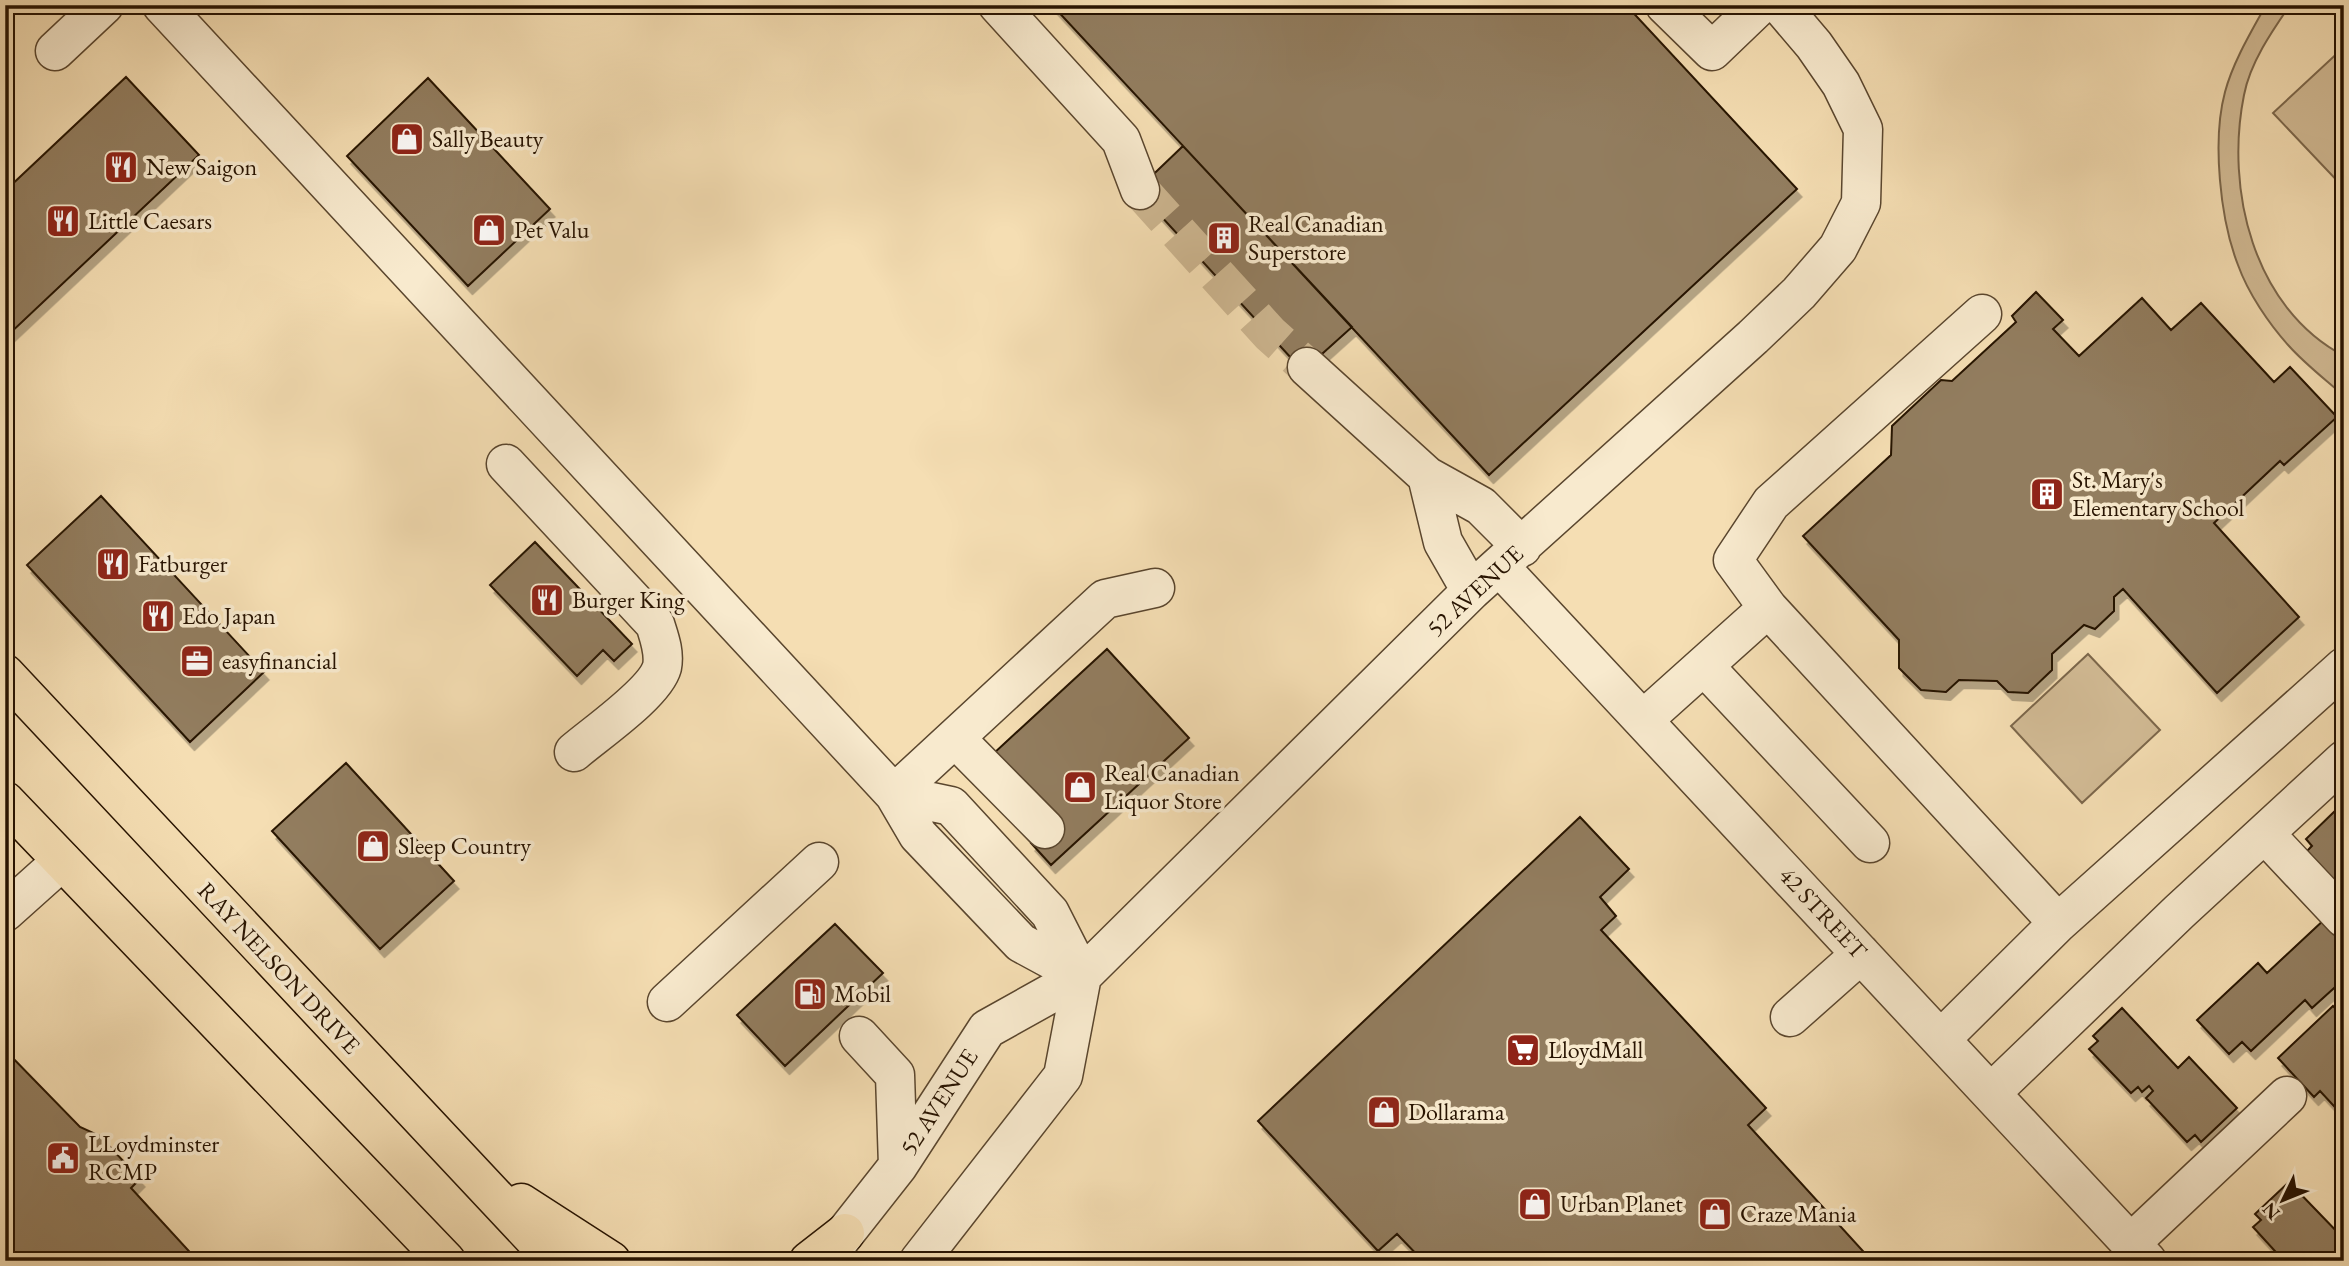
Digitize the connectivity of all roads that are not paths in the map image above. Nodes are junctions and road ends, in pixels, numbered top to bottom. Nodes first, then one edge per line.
1 (104, 5) edge
2 (162, 5) edge
3 (998, 5) edge
4 (1665, 5) edge
5 (1760, 5) edge
6 (1780, 5) edge
7 (55, 51) dead end
8 (1140, 190) tunnel mouth
9 (1982, 314) dead end
10 (1307, 367) tunnel mouth
11 (506, 464) dead end
12 (1427, 476) junction
13 (1511, 556) junction
14 (1154, 588) dead end
15 (1471, 591) junction
16 (1768, 608) junction
17 (1704, 666) junction
18 (2344, 667) edge
19 (5, 674) edge
20 (1643, 720) junction
21 (955, 738) junction
22 (574, 752) dead end
23 (2344, 760) edge
24 (894, 794) junction
25 (5, 802) edge
26 (1045, 830) dead end
27 (2265, 834) junction
28 (1870, 842) dead end
29 (62, 861) junction
30 (819, 862) dead end
31 (5, 912) edge
32 (2344, 918) edge
33 (2058, 923) junction
34 (1861, 954) junction
35 (1082, 976) junction
36 (667, 1002) dead end
37 (1790, 1017) dead end
38 (859, 1036) dead end
39 (1941, 1039) junction
40 (1992, 1093) junction
41 (2287, 1096) dead end
42 (898, 1166) junction
43 (468, 1168) junction
44 (834, 1247) edge
45 (2139, 1252) edge
46 (446, 1261) edge
47 (555, 1261) edge
48 (611, 1261) edge
49 (809, 1261) edge
50 (919, 1261) edge

1 - 7 street
2 - 24 street
3 - 8 street
4 - 5 street
6 - 13 street, 52 AVENUE
9 - 16 street
10 - 12 street, 42 STREET
11 - 22 street
12 - 13 street, 42 STREET
12 - 15 street
13 - 15 street, 52 AVENUE
13 - 20 street, 42 STREET
14 - 21 street
15 - 35 street, 52 AVENUE
16 - 17 street
16 - 33 street
17 - 20 street
17 - 28 street
18 - 33 street
19 - 43 highway, RAY NELSON DRIVE
20 - 34 street, 42 STREET
21 - 24 street
21 - 26 street
23 - 27 street
24 - 35 street
25 - 29 highway
27 - 32 street
27 - 40 street
29 - 31 street
29 - 46 highway
30 - 36 street
33 - 39 street
34 - 37 street
34 - 39 street, 42 STREET
35 - 42 street, 52 AVENUE
35 - 50 street
38 - 42 street
39 - 40 street, 42 STREET
40 - 45 street, 42 STREET
41 - 45 street
42 - 44 street, 52 AVENUE
43 - 47 highway, RAY NELSON DRIVE
43 - 48 highway
44 - 49 highway

